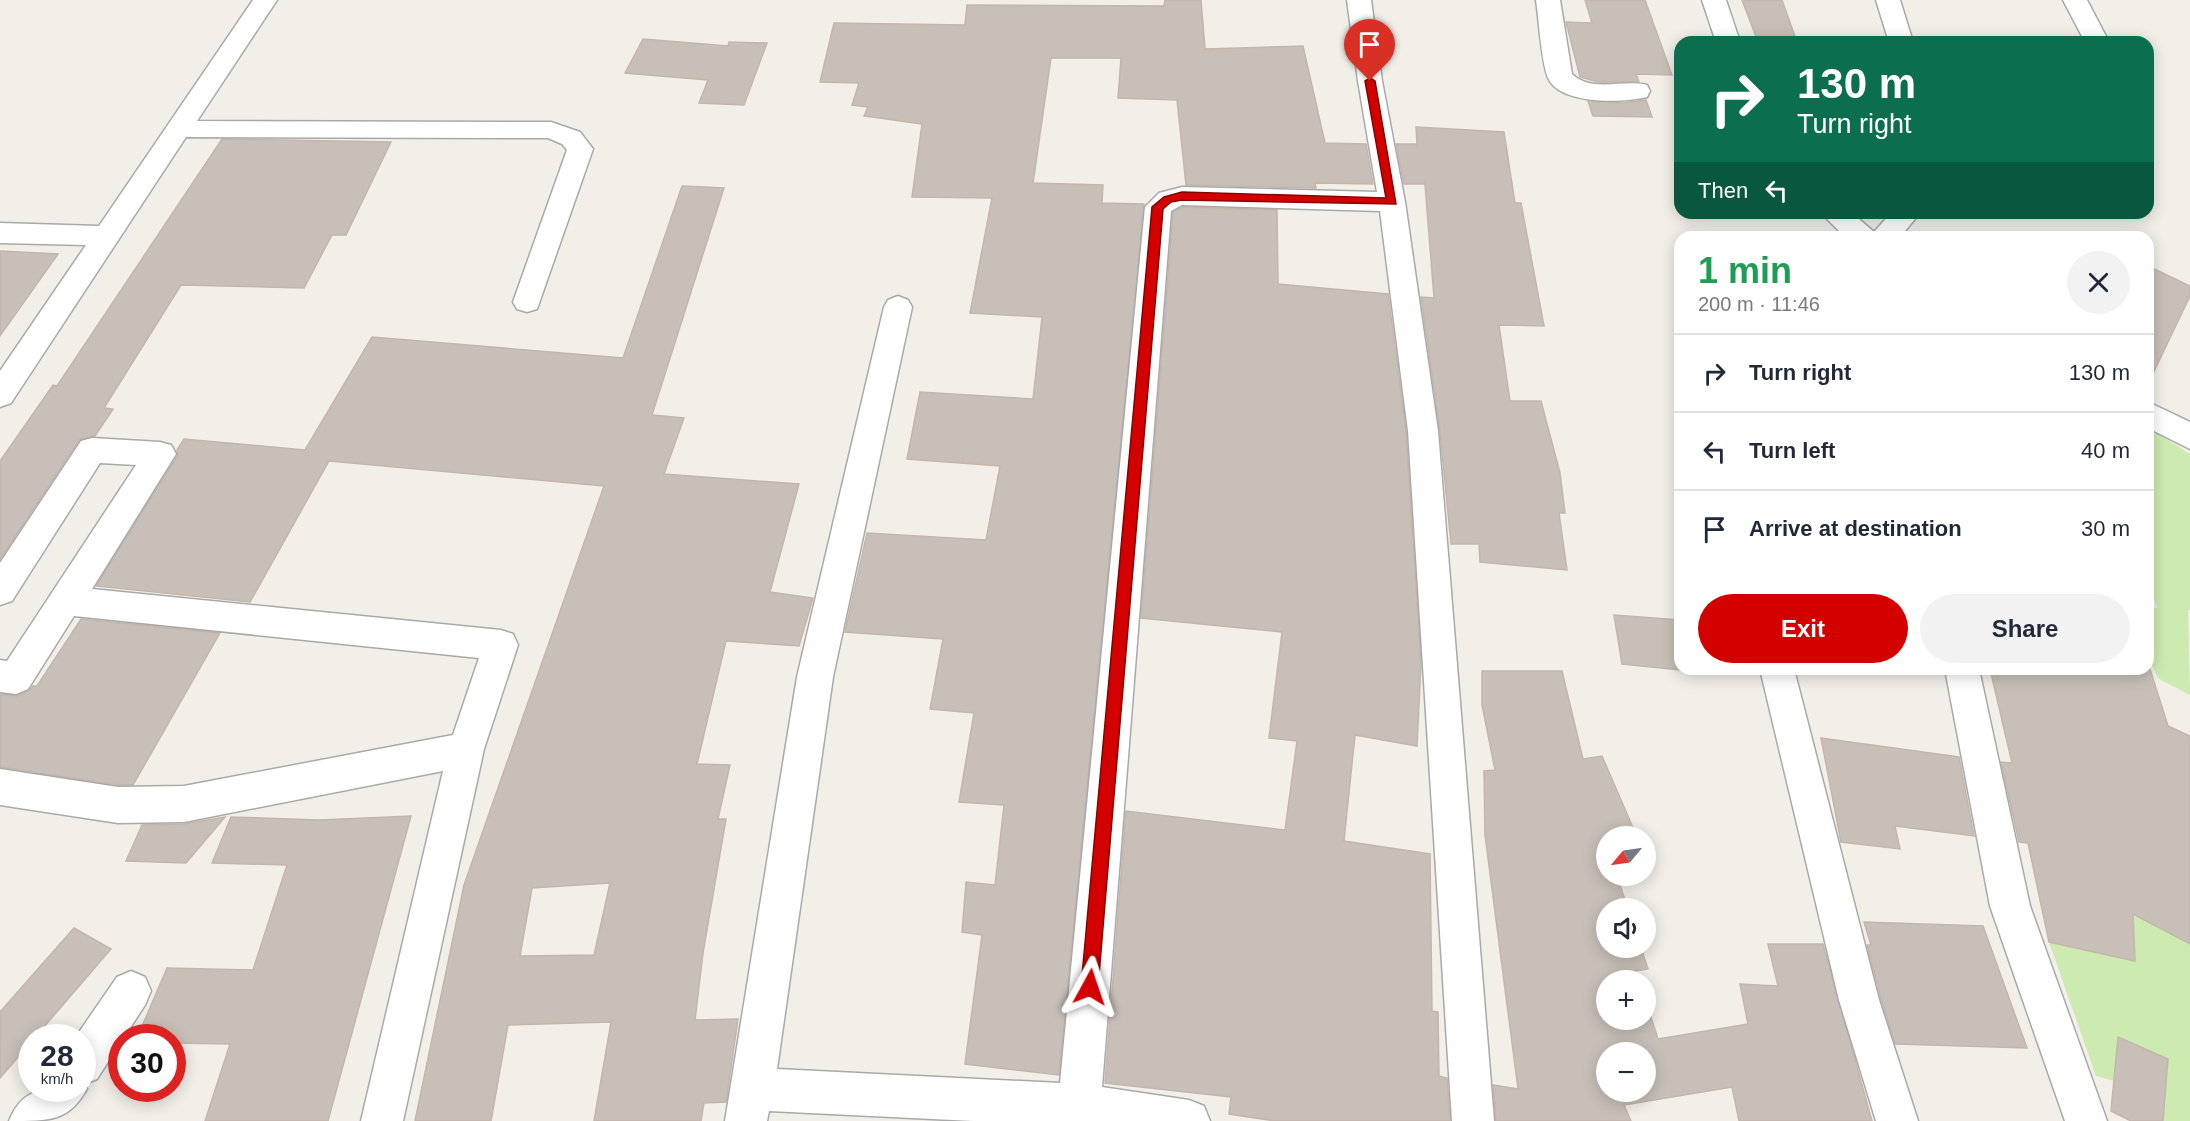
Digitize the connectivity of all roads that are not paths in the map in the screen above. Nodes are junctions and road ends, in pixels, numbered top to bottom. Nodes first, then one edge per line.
1 (265, 0) edge
2 (1359, 0) edge
3 (1548, 0) edge
4 (1714, 0) edge
5 (1888, 0) edge
6 (2075, 0) edge
7 (1726, 36) edge
8 (1899, 36) edge
9 (2094, 36) edge
10 (1638, 91) dead end
11 (178, 129) junction
12 (1392, 202) junction
13 (1843, 219) edge
14 (1898, 219) edge
15 (1861, 231) edge
16 (1877, 231) edge
17 (0, 233) edge
18 (107, 236) junction
19 (527, 302) dead end
20 (898, 308) dead end
21 (0, 395) edge
22 (2154, 417) edge
23 (2190, 437) edge
24 (0, 591) edge
25 (66, 601) junction
26 (1778, 675) edge
27 (1963, 675) edge
28 (0, 676) edge
29 (466, 749) junction
30 (0, 787) edge
31 (131, 991) dead end
32 (96, 1043) edge
33 (56, 1102) edge
34 (750, 1105) edge
35 (1080, 1105) junction
36 (30, 1121) edge
37 (382, 1121) edge
38 (1189, 1121) edge
39 (1473, 1121) edge
40 (1897, 1121) edge
41 (2086, 1121) edge

1 - 11 street
2 - 12 street
3 - 10 street
4 - 7 street
5 - 8 street
6 - 9 street
11 - 18 street
11 - 19 street
12 - 35 street
12 - 39 street
13 - 15 street
14 - 16 street
17 - 18 street
18 - 21 street
20 - 34 street
22 - 23 street
24 - 25 street
25 - 28 street
25 - 29 street
26 - 40 street
27 - 41 street
29 - 30 street
29 - 37 street
31 - 32 street
33 - 36 street
34 - 35 street
35 - 38 street

